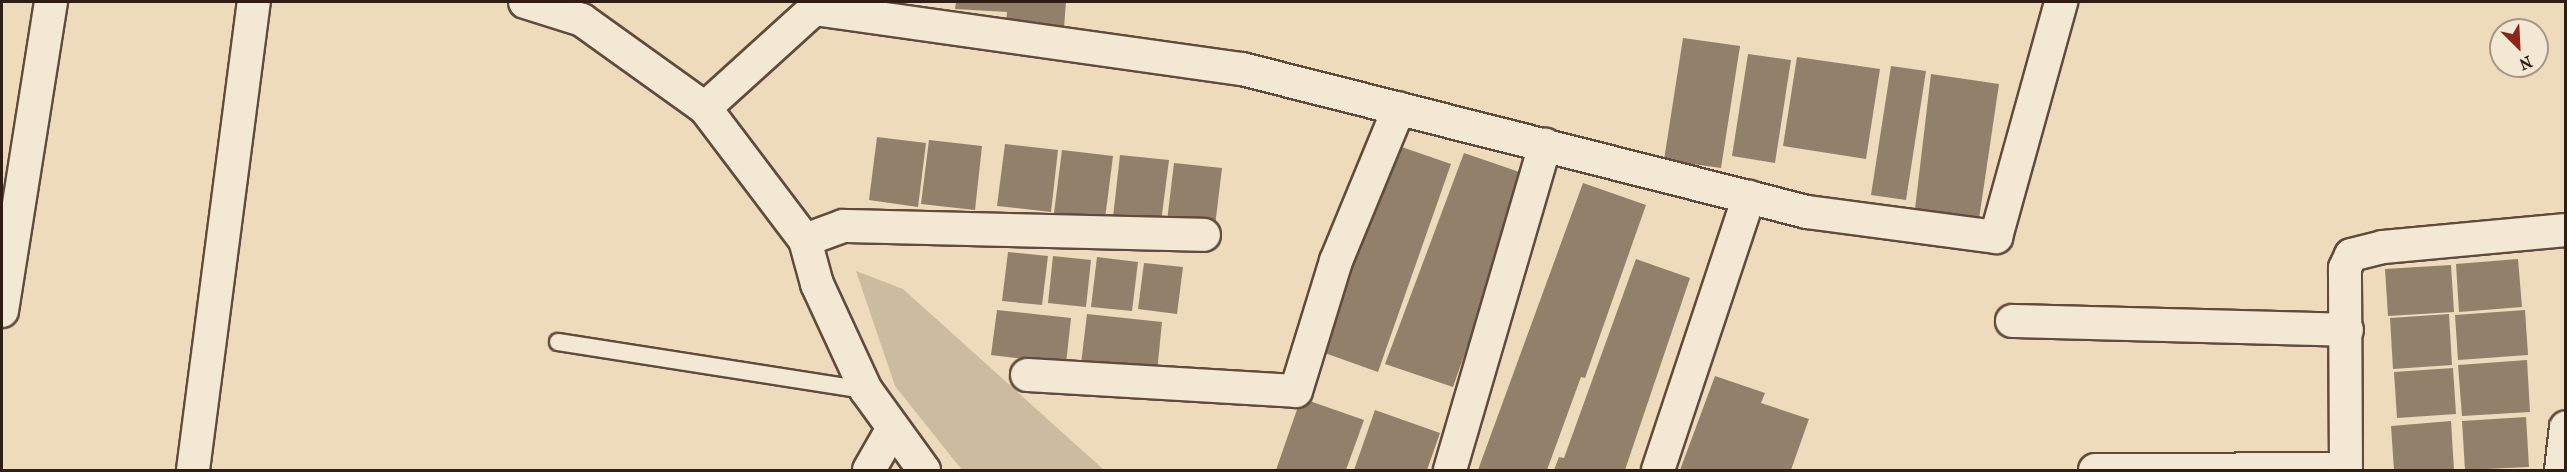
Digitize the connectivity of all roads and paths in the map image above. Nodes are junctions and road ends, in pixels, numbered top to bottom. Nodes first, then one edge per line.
1 (51, 2) edge
2 (254, 2) edge
3 (525, 2) edge
4 (2061, 2) edge
5 (814, 5) edge
6 (705, 108) junction
7 (1398, 108) junction
8 (1545, 145) junction
9 (1749, 197) junction
10 (2565, 230) edge
11 (1204, 235) dead end
12 (805, 240) junction
13 (2, 311) edge
14 (2012, 321) dead end
15 (2348, 330) junction
16 (558, 342) dead end
17 (1027, 375) dead end
18 (866, 390) junction
19 (2565, 427) edge
20 (893, 428) junction
21 (2346, 470) edge
22 (193, 471) edge
23 (869, 471) edge
24 (924, 471) edge
25 (1450, 471) edge
26 (1658, 471) edge
27 (2095, 471) edge
28 (2561, 471) edge

1 - 13 street
2 - 22 street
3 - 6 street
4 - 9 street
5 - 6 street
5 - 7 street
6 - 12 street
7 - 8 street
7 - 17 street
8 - 9 street
8 - 25 street
9 - 26 street
10 - 15 street
11 - 12 street
12 - 18 street
14 - 15 street
15 - 21 street
16 - 18 lane
18 - 20 street
19 - 28 street
20 - 23 street
20 - 24 street
21 - 27 street

